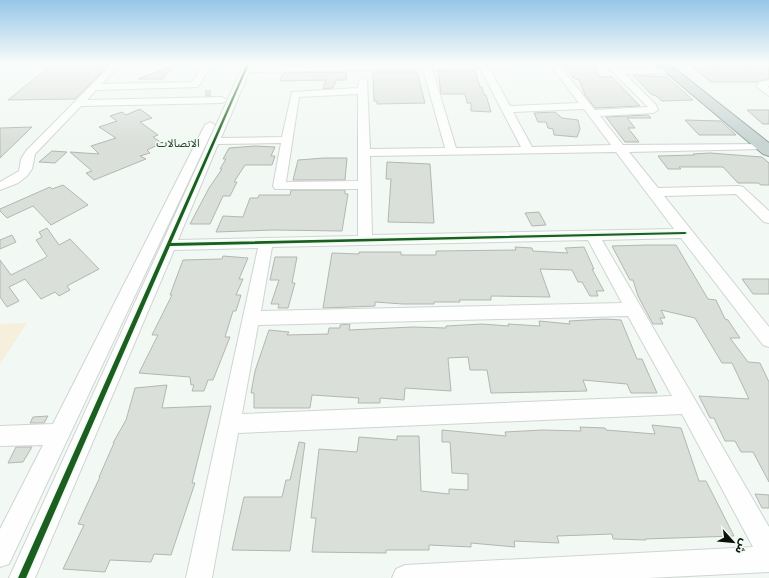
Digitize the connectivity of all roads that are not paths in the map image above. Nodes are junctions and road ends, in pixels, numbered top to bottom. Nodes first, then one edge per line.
1 (89, 91) edge
2 (219, 91) edge
3 (234, 91) edge
4 (364, 91) joint
5 (434, 91) edge
6 (497, 91) edge
7 (575, 91) edge
8 (635, 91) edge
9 (704, 91) edge
10 (212, 98) junction
11 (80, 100) junction
12 (506, 108) junction
13 (590, 110) junction
14 (287, 140) junction
15 (214, 141) junction
16 (767, 145) edge
17 (619, 148) junction
18 (528, 150) junction
19 (451, 151) junction
20 (364, 153) junction
21 (365, 185) junction
22 (0, 186) edge
23 (654, 192) junction
24 (769, 219) edge
25 (685, 233) junction
26 (592, 235) junction
27 (365, 240) junction
28 (266, 243) junction
29 (168, 245) junction
30 (633, 309) junction
31 (251, 318) junction
32 (769, 340) edge
33 (687, 405) junction
34 (230, 424) junction
35 (60, 434) junction
36 (0, 436) edge
37 (769, 551) edge
38 (0, 555) edge
39 (769, 559) edge
40 (22, 578) edge
41 (199, 578) edge
42 (405, 578) edge

1 - 11 street
2 - 10 street
3 - 15 street
4 - 14 street
4 - 20 street
5 - 19 street
6 - 12 street
7 - 13 street
8 - 13 street
9 - 16 highway
10 - 11 street
10 - 35 street
11 - 22 street
12 - 13 street
12 - 18 street
13 - 17 street
14 - 15 street
14 - 21 street
15 - 29 street
16 - 17 street
17 - 18 street
17 - 23 street
18 - 19 street
19 - 20 street
20 - 21 street
21 - 27 street
23 - 24 street
23 - 25 street
25 - 26 street
25 - 32 street
26 - 27 street
26 - 30 street
27 - 28 street
28 - 29 street
28 - 31 street
29 - 40 street
30 - 31 street
30 - 33 street
31 - 34 street
33 - 34 street
33 - 37 street
34 - 41 street
35 - 36 street
35 - 38 street
39 - 42 street

